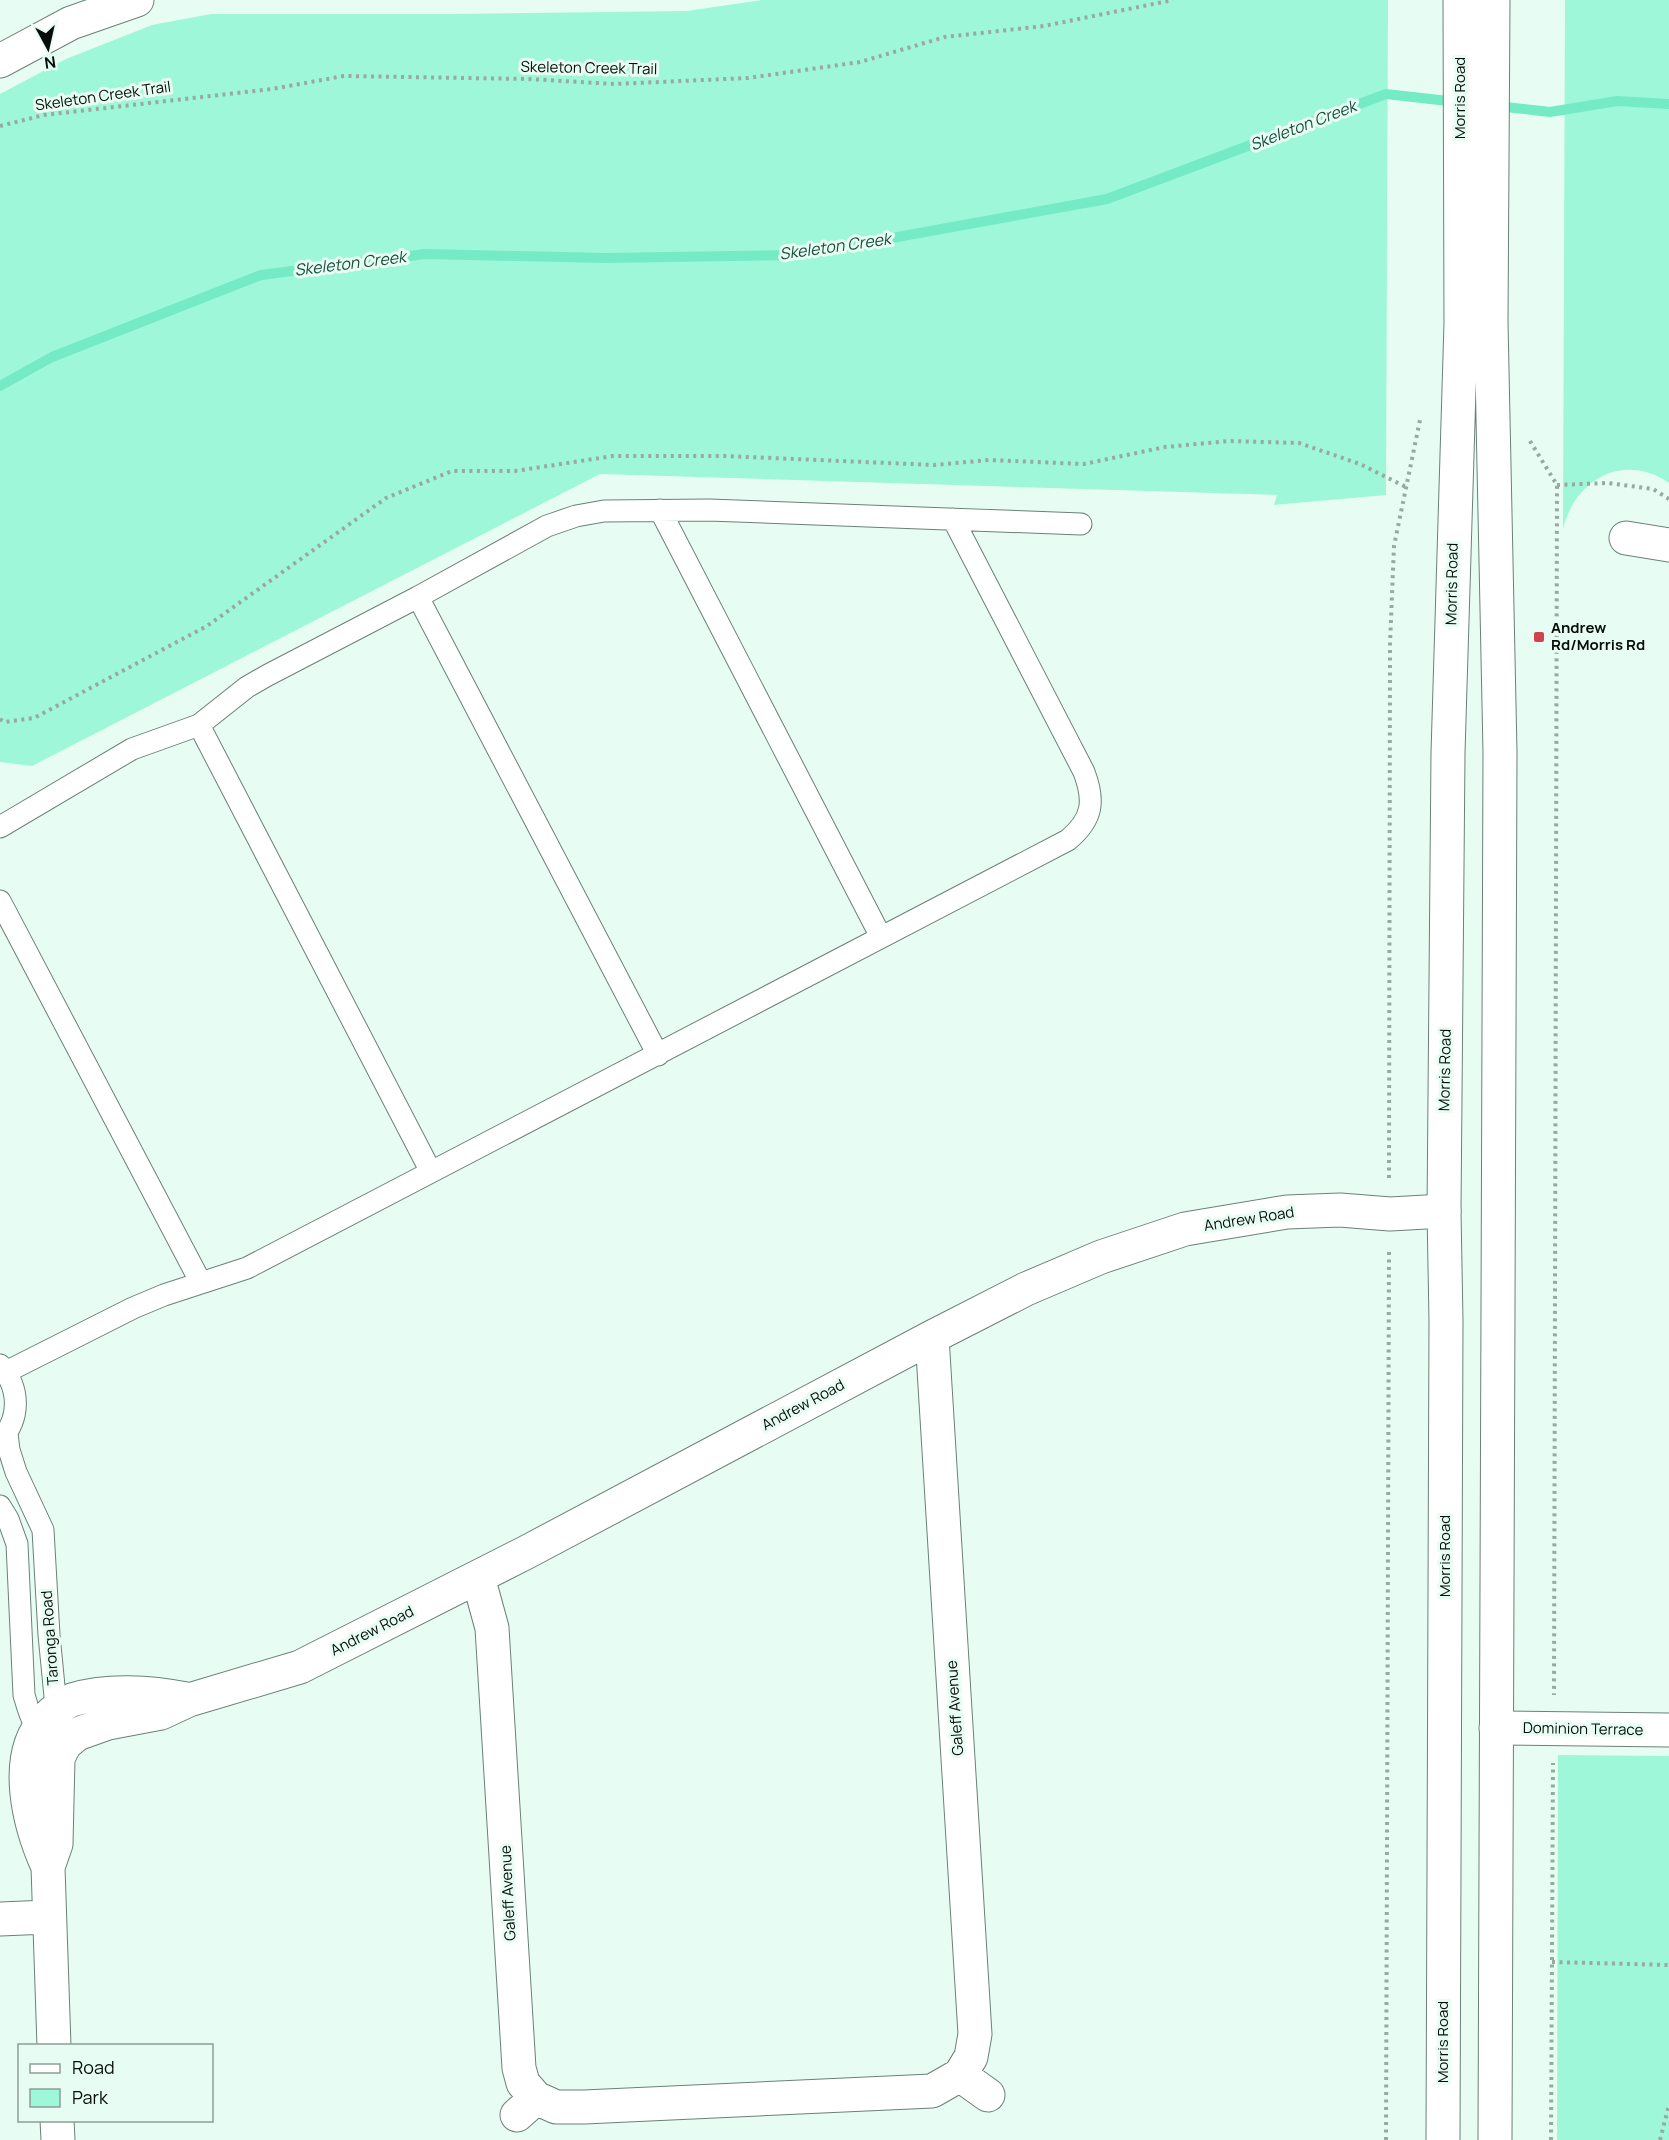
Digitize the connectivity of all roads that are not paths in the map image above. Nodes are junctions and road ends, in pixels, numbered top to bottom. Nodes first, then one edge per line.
1 (137, 0) edge
2 (1460, 0) edge
3 (1493, 0) edge
4 (66, 12) edge
5 (0, 61) edge
6 (1476, 323) junction
7 (660, 510) junction
8 (953, 519) junction
9 (1081, 524) dead end
10 (1626, 538) dead end
11 (1669, 545) edge
12 (418, 597) junction
13 (199, 725) junction
14 (0, 827) edge
15 (0, 901) edge
16 (881, 937) junction
17 (658, 1055) junction
18 (431, 1172) junction
19 (1497, 1210) junction
20 (1444, 1211) junction
21 (201, 1283) junction
22 (932, 1337) junction
23 (3, 1369) edge
24 (3, 1437) edge
25 (0, 1506) edge
26 (478, 1577) junction
27 (52, 1727) junction
28 (1445, 1727) junction
29 (1496, 1728) junction
30 (1669, 1730) edge
31 (48, 1917) junction
32 (0, 1919) edge
33 (54, 2044) edge
34 (960, 2075) junction
35 (988, 2095) dead end
36 (57, 2122) edge
37 (58, 2140) edge
38 (1443, 2140) edge
39 (1495, 2140) edge

1 - 4 street
2 - 6 street, Morris Road
3 - 6 street, Morris Road
4 - 5 street
6 - 19 street, Morris Road
6 - 20 street, Morris Road
7 - 8 lane
7 - 12 lane
7 - 16 lane
8 - 9 lane
8 - 16 lane
10 - 11 street
12 - 13 lane
12 - 17 lane
13 - 14 lane
13 - 18 lane
15 - 21 lane
16 - 17 lane
17 - 18 lane
18 - 21 lane
19 - 20 street, Andrew Road
19 - 29 street, Morris Road
20 - 22 street, Andrew Road
20 - 28 street, Morris Road
21 - 23 lane
22 - 26 street, Andrew Road
22 - 34 street, Galeff Avenue
23 - 24 lane
24 - 27 lane, Taronga Road
25 - 27 lane, Taronga Road
26 - 27 street, Andrew Road
26 - 34 street, Galeff Avenue
27 - 31 street, Taronga Road
28 - 29 street, Dominion Terrace
28 - 38 street, Morris Road
29 - 30 street, Dominion Terrace
29 - 39 street, Morris Road
31 - 32 street
31 - 33 street, Taronga Road
34 - 35 street
36 - 37 street

